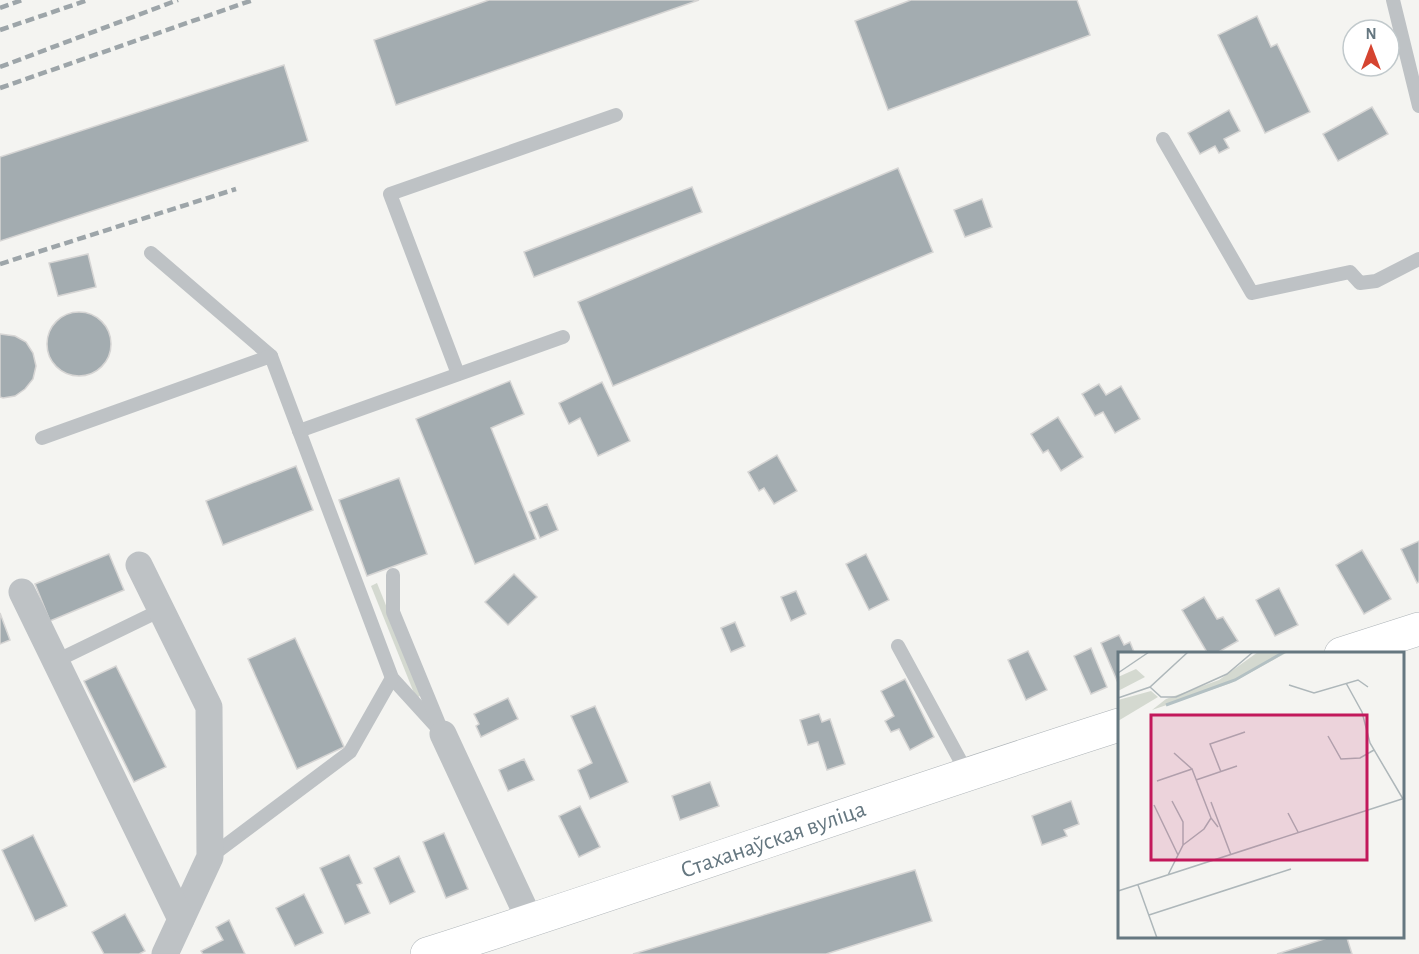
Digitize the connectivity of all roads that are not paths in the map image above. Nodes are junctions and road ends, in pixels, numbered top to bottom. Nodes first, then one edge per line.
1 (1393, 0) edge
2 (1419, 106) edge
3 (616, 115) dead end
4 (1163, 139) dead end
5 (152, 253) dead end
6 (1419, 259) edge
7 (563, 337) dead end
8 (271, 356) junction
9 (458, 374) junction
10 (299, 431) junction
11 (42, 438) dead end
12 (138, 565) dead end
13 (393, 575) dead end
14 (22, 592) dead end
15 (161, 610) junction
16 (1419, 629) edge
17 (898, 646) dead end
18 (1347, 652) edge
19 (56, 661) junction
20 (392, 678) junction
21 (1118, 725) edge
22 (443, 734) junction
23 (967, 773) junction
24 (210, 857) junction
25 (181, 919) junction
26 (530, 921) junction
27 (165, 954) edge
28 (427, 954) edge

1 - 2 lane
3 - 9 lane
4 - 6 lane
5 - 8 lane
7 - 9 lane
8 - 10 lane
8 - 11 lane
9 - 10 lane
10 - 20 lane
12 - 15 street
13 - 22 lane
14 - 19 street
15 - 19 lane
15 - 24 street
16 - 18 street
17 - 23 lane
19 - 25 street
20 - 22 lane
20 - 24 lane
21 - 23 street, Стаханаўская вуліца
22 - 26 street
23 - 26 street, Стаханаўская вуліца
24 - 25 street
25 - 27 street
26 - 28 street, Стаханаўская вуліца

